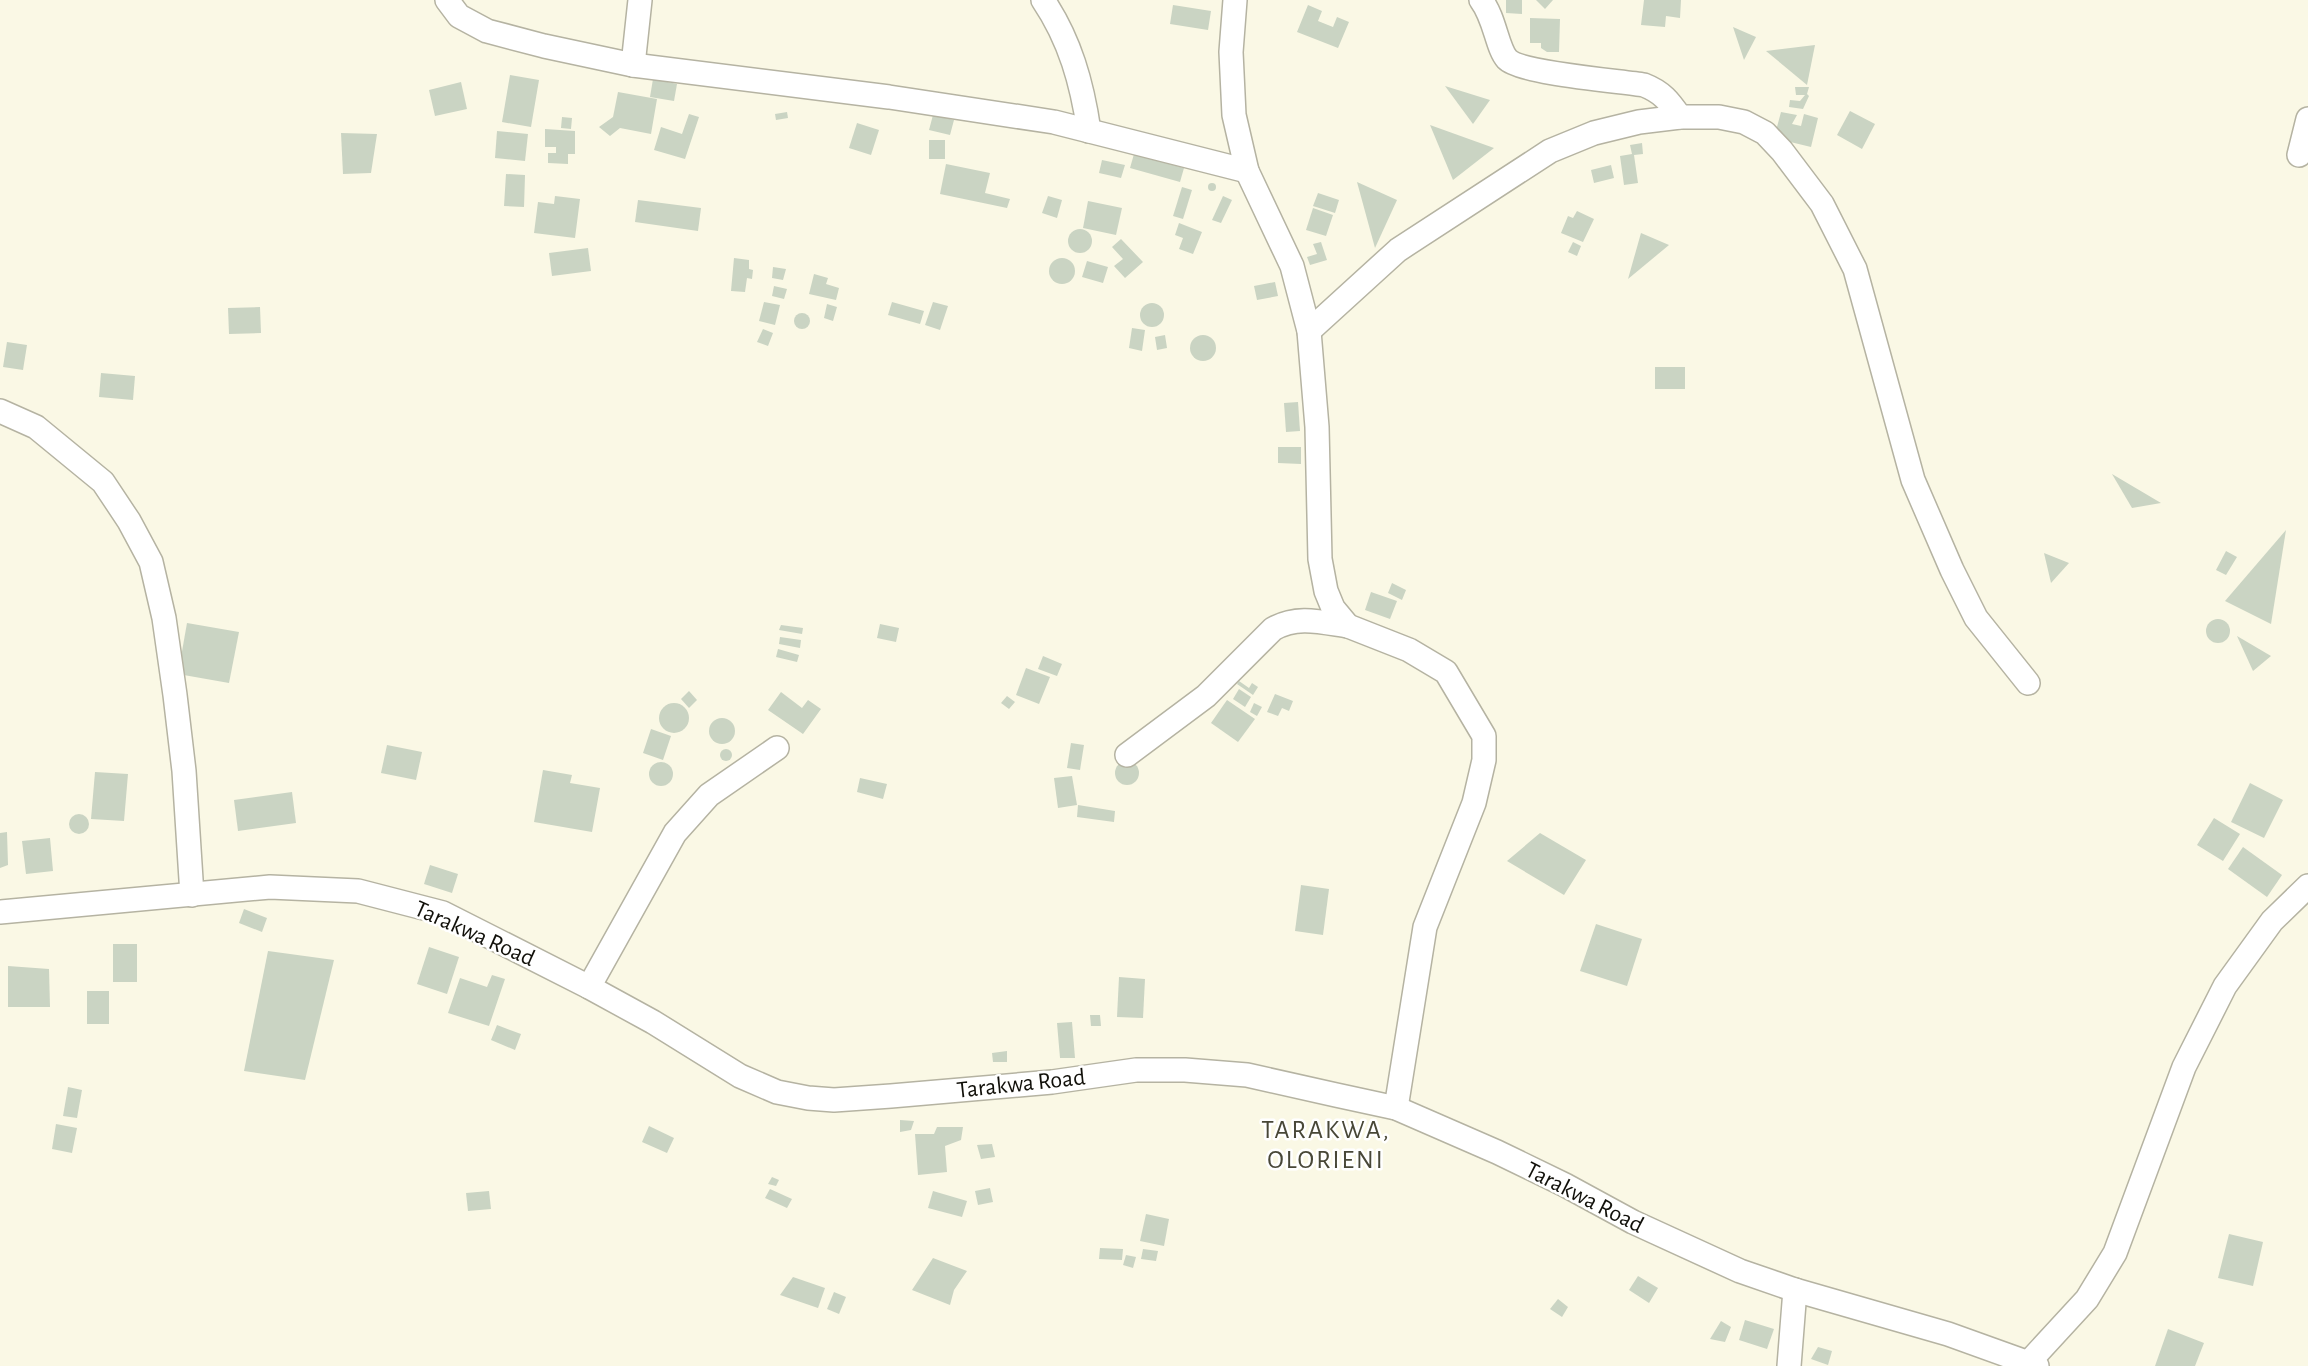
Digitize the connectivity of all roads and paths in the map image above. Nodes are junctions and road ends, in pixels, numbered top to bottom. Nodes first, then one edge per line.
1 (447, 0) edge
2 (640, 0) edge
3 (1042, 0) edge
4 (1235, 0) edge
5 (1481, 0) edge
6 (633, 65) junction
7 (1679, 117) junction
8 (2308, 119) edge
9 (1089, 131) junction
10 (2299, 155) dead end
11 (1247, 171) junction
12 (1309, 331) junction
13 (0, 411) edge
14 (1348, 625) junction
15 (2028, 683) dead end
16 (777, 748) dead end
17 (1127, 755) dead end
18 (2308, 886) edge
19 (192, 895) junction
20 (0, 912) edge
21 (589, 987) junction
22 (1396, 1108) junction
23 (1795, 1290) junction
24 (2033, 1364) edge
25 (1789, 1366) edge

1 - 6 street
2 - 6 street
3 - 9 street
4 - 11 street
5 - 7 street
6 - 9 street
7 - 12 street
7 - 15 street
8 - 10 street
9 - 11 street
11 - 12 street
12 - 14 street
13 - 19 street
14 - 17 street
14 - 22 street
16 - 21 street
18 - 24 street
19 - 20 street, Tarakwa Road
19 - 21 street, Tarakwa Road
21 - 22 street, Tarakwa Road
22 - 23 street, Tarakwa Road
23 - 24 street, Tarakwa Road
23 - 25 street

